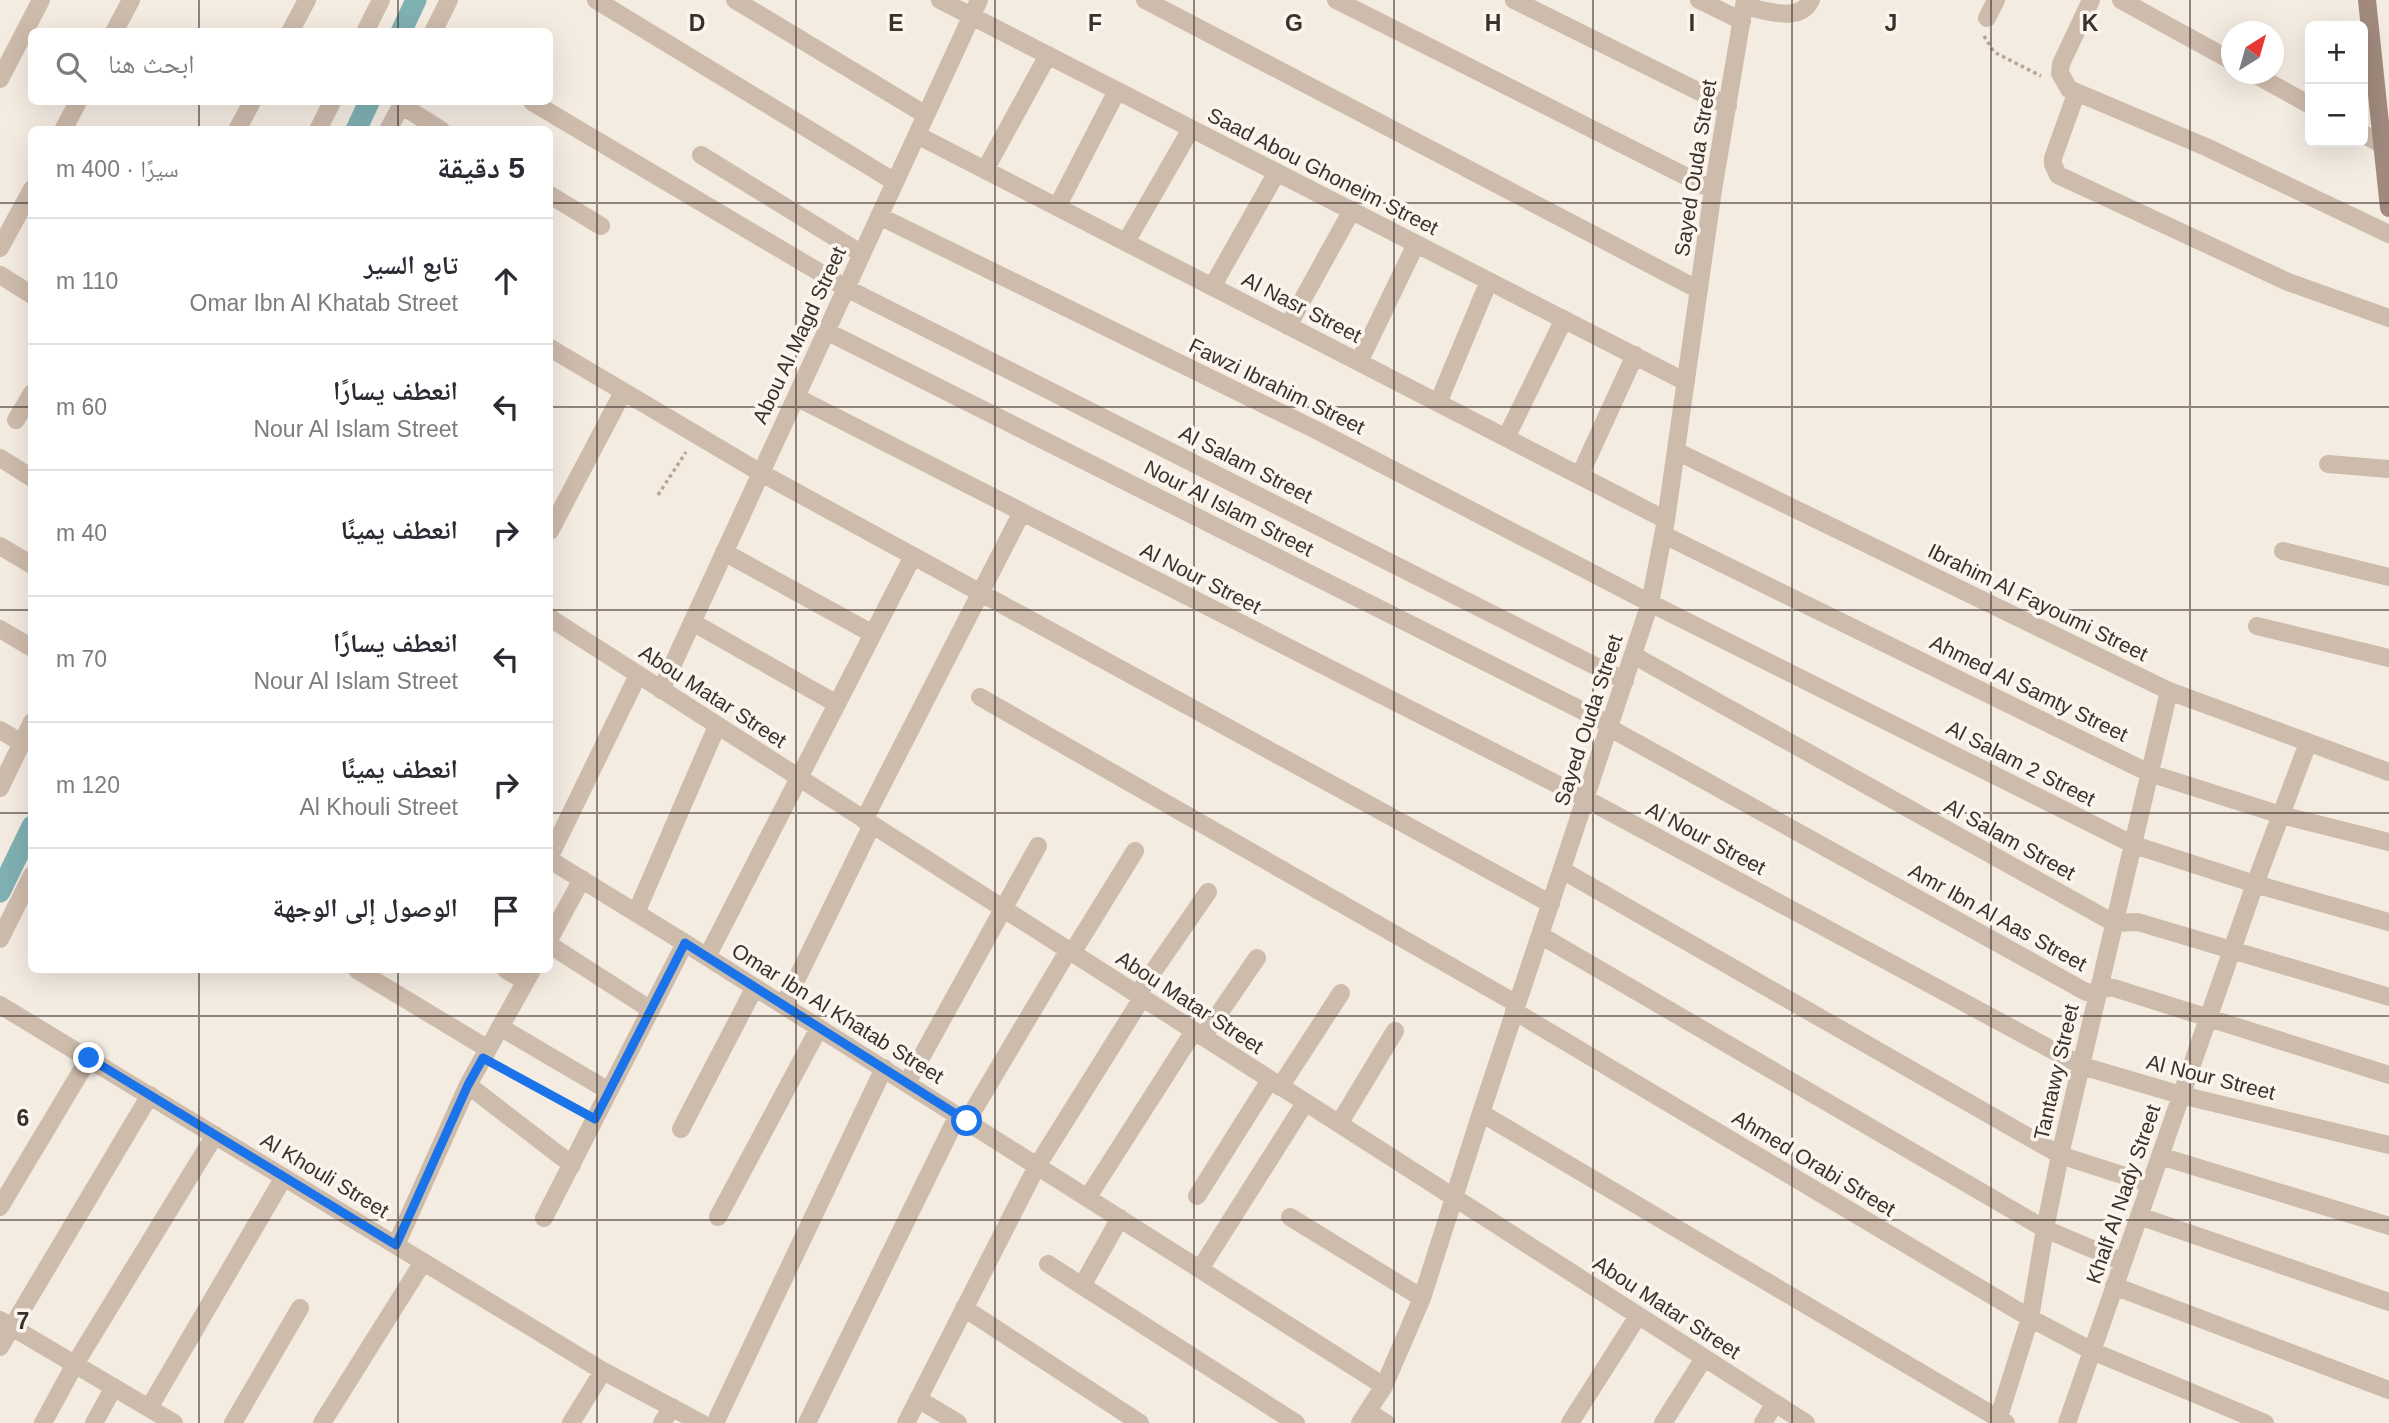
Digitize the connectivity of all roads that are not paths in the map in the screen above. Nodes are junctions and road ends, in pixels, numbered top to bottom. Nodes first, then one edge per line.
1 (41, 0) edge
2 (131, 0) edge
3 (307, 0) edge
4 (380, 0) edge
5 (449, 0) edge
6 (596, 0) edge
7 (735, 0) edge
8 (940, 0) edge
9 (1145, 0) edge
10 (1336, 0) edge
11 (1514, 0) edge
12 (1699, 0) edge
13 (1811, 0) edge
14 (1996, 0) edge
15 (2091, 0) edge
16 (2121, 0) edge
17 (2367, 0) edge
18 (976, 8) edge
19 (1744, 9) edge
20 (1987, 18) road end
21 (116, 28) edge
22 (292, 28) edge
23 (367, 28) edge
24 (435, 28) edge
25 (1048, 55) junction
26 (2221, 55) edge
27 (0, 79) edge
28 (2272, 84) edge
29 (2070, 88) junction
30 (1117, 91) junction
31 (2305, 102) edge
32 (76, 105) edge
33 (250, 105) edge
34 (330, 105) edge
35 (401, 105) edge
36 (405, 105) edge
37 (537, 105) edge
38 (1728, 106) junction
39 (926, 115) junction
40 (65, 126) edge
41 (239, 126) edge
42 (320, 126) edge
43 (390, 126) edge
44 (435, 126) edge
45 (1191, 129) junction
46 (917, 135) junction
47 (2368, 137) edge
48 (2383, 145) junction
49 (701, 155) dead end
50 (985, 170) junction
51 (1277, 172) junction
52 (895, 182) junction
53 (1713, 190) junction
54 (28, 196) edge
55 (553, 197) edge
56 (1057, 207) junction
57 (2389, 208) edge
58 (1352, 211) junction
59 (880, 216) junction
60 (601, 226) dead end
61 (2389, 234) edge
62 (1126, 242) junction
63 (1416, 244) junction
64 (0, 248) edge
65 (862, 254) junction
66 (1489, 281) junction
67 (3, 282) edge
68 (1212, 287) junction
69 (846, 288) junction
70 (1699, 290) junction
71 (28, 293) edge
72 (2389, 318) edge
73 (1564, 319) junction
74 (1288, 326) junction
75 (826, 331) junction
76 (553, 350) edge
77 (1634, 355) junction
78 (1359, 362) junction
79 (1686, 382) junction
80 (623, 392) junction
81 (796, 397) junction
82 (28, 400) edge
83 (1438, 403) junction
84 (16, 420) dead end
85 (1506, 438) junction
86 (1676, 452) junction
87 (0, 458) edge
88 (2328, 464) dead end
89 (2389, 469) edge
90 (761, 473) junction
91 (1580, 475) junction
92 (28, 476) edge
93 (1022, 512) junction
94 (553, 524) edge
95 (1665, 527) junction
96 (0, 545) edge
97 (2283, 551) dead end
98 (724, 552) junction
99 (913, 556) junction
100 (28, 562) edge
101 (2389, 577) edge
102 (981, 593) junction
103 (1650, 603) junction
104 (692, 622) junction
105 (553, 624) edge
106 (2257, 626) dead end
107 (0, 629) edge
108 (873, 634) junction
109 (28, 646) edge
110 (1633, 655) junction
111 (2389, 658) edge
112 (638, 675) junction
113 (1625, 681) junction
114 (661, 690) junction
115 (2169, 691) junction
116 (980, 697) dead end
117 (837, 704) junction
118 (718, 726) junction
119 (1610, 727) junction
120 (0, 730) edge
121 (28, 730) edge
122 (22, 743) junction
123 (2308, 743) junction
124 (2389, 772) edge
125 (2149, 773) junction
126 (799, 778) junction
127 (0, 788) edge
128 (1586, 799) junction
129 (2281, 815) junction
130 (868, 822) junction
131 (2389, 842) edge
132 (2134, 845) junction
133 (1038, 846) dead end
134 (1135, 851) dead end
135 (553, 852) edge
136 (553, 860) edge
137 (1562, 870) junction
138 (582, 879) junction
139 (28, 883) edge
140 (2255, 884) junction
141 (1208, 892) dead end
142 (1551, 904) junction
143 (1003, 909) junction
144 (636, 912) junction
145 (2389, 922) edge
146 (2114, 923) junction
147 (553, 932) edge
148 (1540, 935) junction
149 (0, 939) edge
150 (685, 943) junction
151 (553, 947) edge
152 (2232, 950) junction
153 (1070, 952) junction
154 (707, 957) junction
155 (1256, 958) dead end
156 (362, 973) edge
157 (529, 975) edge
158 (755, 987) junction
159 (2098, 992) junction
160 (1341, 993) dead end
161 (1139, 997) junction
162 (2389, 997) edge
163 (0, 1004) edge
164 (784, 1006) junction
165 (1516, 1008) junction
166 (651, 1010) junction
167 (2208, 1018) junction
168 (500, 1027) junction
169 (820, 1028) junction
170 (1395, 1031) dead end
171 (1198, 1035) junction
172 (485, 1053) junction
173 (89, 1058) junction
174 (2081, 1066) junction
175 (884, 1068) junction
176 (2389, 1075) edge
177 (907, 1083) junction
178 (1275, 1084) junction
179 (468, 1085) junction
180 (609, 1091) junction
181 (2181, 1095) junction
182 (149, 1096) junction
183 (1305, 1103) junction
184 (1481, 1112) junction
185 (962, 1118) junction
186 (1339, 1124) junction
187 (681, 1129) dead end
188 (215, 1135) junction
189 (2389, 1145) edge
190 (2060, 1155) junction
191 (2160, 1156) junction
192 (572, 1165) junction
193 (1037, 1166) junction
194 (284, 1177) junction
195 (2150, 1184) junction
196 (1197, 1196) dead end
197 (1088, 1197) junction
198 (1453, 1198) junction
199 (0, 1207) edge
200 (2139, 1216) junction
201 (718, 1217) dead end
202 (1290, 1217) dead end
203 (544, 1218) dead end
204 (1120, 1218) junction
205 (2389, 1226) edge
206 (2045, 1229) junction
207 (396, 1245) junction
208 (423, 1262) junction
209 (2123, 1262) junction
210 (1048, 1264) dead end
211 (1200, 1269) junction
212 (1082, 1286) junction
213 (2115, 1286) junction
214 (1422, 1298) junction
215 (2389, 1302) edge
216 (300, 1308) dead end
217 (964, 1308) junction
218 (1638, 1316) junction
219 (2031, 1318) junction
220 (6, 1323) edge
221 (0, 1347) edge
222 (2091, 1352) junction
223 (1704, 1358) junction
224 (75, 1364) junction
225 (603, 1371) junction
226 (1384, 1386) junction
227 (114, 1387) junction
228 (2389, 1390) edge
229 (918, 1399) junction
230 (1775, 1403) junction
231 (149, 1408) junction
232 (667, 1415) edge
233 (1364, 1418) edge
234 (2071, 1421) edge
235 (2001, 1422) edge
236 (43, 1423) edge
237 (94, 1423) edge
238 (174, 1423) edge
239 (233, 1423) edge
240 (322, 1423) edge
241 (571, 1423) edge
242 (701, 1423) edge
243 (715, 1423) edge
244 (807, 1423) edge
245 (905, 1423) edge
246 (958, 1423) edge
247 (1140, 1423) edge
248 (1296, 1423) edge
249 (1385, 1423) edge
250 (1570, 1423) edge
251 (1663, 1423) edge
252 (1763, 1423) edge
253 (1806, 1423) edge
254 (2265, 1423) edge

1 - 27 street
2 - 21 street
3 - 22 street
4 - 23 street
5 - 24 street
6 - 52 street
7 - 39 street
8 - 18 street, Saad Abou Ghoneim Street
9 - 70 street
10 - 53 street
11 - 38 street
12 - 19 street
13 - 19 street
14 - 20 street
15 - 29 street
16 - 26 street
17 - 48 street
18 - 25 street, Saad Abou Ghoneim Street
18 - 39 street, Abou Al Magd Street
19 - 38 street, Sayed Ouda Street
25 - 30 street, Saad Abou Ghoneim Street
25 - 50 street
28 - 31 street
29 - 61 street
29 - 72 street
30 - 45 street, Saad Abou Ghoneim Street
30 - 56 street
32 - 40 street
33 - 41 street
34 - 42 street
35 - 43 street
36 - 44 street
37 - 69 street, Al Salam Street
38 - 53 street, Sayed Ouda Street
39 - 46 street, Abou Al Magd Street
45 - 51 street, Saad Abou Ghoneim Street
45 - 62 street
46 - 50 street, Al Nasr Street
46 - 52 street, Abou Al Magd Street
47 - 48 street
48 - 57 street
49 - 65 street
50 - 56 street, Al Nasr Street
51 - 58 street, Saad Abou Ghoneim Street
51 - 68 street
52 - 59 street, Abou Al Magd Street
53 - 70 street, Sayed Ouda Street
54 - 64 street
55 - 60 street
56 - 62 street, Al Nasr Street
58 - 63 street, Saad Abou Ghoneim Street
58 - 74 street
59 - 65 street, Abou Al Magd Street
59 - 103 street, Fawzi Ibrahim Street
62 - 68 street, Al Nasr Street
63 - 66 street, Saad Abou Ghoneim Street
63 - 78 street
65 - 69 street, Abou Al Magd Street
66 - 73 street, Saad Abou Ghoneim Street
66 - 83 street
67 - 71 street
68 - 74 street, Al Nasr Street
69 - 75 street, Abou Al Magd Street
69 - 113 street, Al Salam Street
70 - 79 street, Sayed Ouda Street
73 - 77 street, Saad Abou Ghoneim Street
73 - 85 street
74 - 78 street, Al Nasr Street
75 - 81 street, Abou Al Magd Street
75 - 119 street, Nour Al Islam Street
76 - 80 street
77 - 79 street, Saad Abou Ghoneim Street
77 - 91 street
78 - 83 street, Al Nasr Street
79 - 86 street, Sayed Ouda Street
80 - 90 street
80 - 94 street
81 - 90 street, Abou Al Magd Street
81 - 93 street, Al Nour Street
82 - 84 street
83 - 85 street, Al Nasr Street
85 - 91 street, Al Nasr Street
86 - 95 street, Sayed Ouda Street
86 - 115 street, Ibrahim Al Fayoumi Street
87 - 92 street
88 - 89 street
90 - 98 street, Abou Al Magd Street
90 - 99 street
91 - 95 street, Al Nasr Street
93 - 102 street
93 - 128 street, Al Nour Street
95 - 103 street, Sayed Ouda Street
95 - 125 street, Ahmed Al Samty Street
96 - 100 street
97 - 101 street
98 - 104 street, Abou Al Magd Street
98 - 108 street
99 - 102 street
99 - 108 street
102 - 130 street
102 - 142 street
103 - 110 street, Sayed Ouda Street
103 - 132 street, Al Salam 2 Street
104 - 114 street, Abou Al Magd Street
104 - 117 street
105 - 112 street, Abou Matar Street
106 - 111 street
107 - 109 street
108 - 117 street
110 - 113 street, Sayed Ouda Street
110 - 146 street, Al Salam Street
112 - 114 street, Abou Matar Street
112 - 135 street
113 - 119 street, Sayed Ouda Street
114 - 118 street, Abou Matar Street
115 - 123 street, Ibrahim Al Fayoumi Street
115 - 125 street, Tantawy Street
116 - 165 street, Ahmed Orabi Street
117 - 126 street
118 - 126 street, Abou Matar Street
118 - 144 street
119 - 128 street, Sayed Ouda Street
119 - 159 street, Amr Ibn Al Aas Street
120 - 122 street
121 - 122 street
122 - 127 street
123 - 124 street, Ibrahim Al Fayoumi Street
123 - 129 street, Khalf Al Nady Street
125 - 129 street, Ahmed Al Samty Street
125 - 132 street, Tantawy Street
126 - 130 street, Abou Matar Street
126 - 154 street
128 - 137 street, Sayed Ouda Street
128 - 174 street, Al Nour Street
129 - 131 street, Ahmed Al Samty Street
129 - 140 street, Khalf Al Nady Street
130 - 143 street, Abou Matar Street
130 - 164 street
132 - 140 street, Al Salam 2 Street
132 - 146 street, Tantawy Street
133 - 143 street
134 - 153 street
136 - 138 street, Omar Ibn Al Khatab Street
137 - 142 street, Sayed Ouda Street
137 - 190 street
138 - 144 street, Omar Ibn Al Khatab Street
138 - 147 street
139 - 149 street
140 - 145 street, Al Salam 2 Street
140 - 152 street, Khalf Al Nady Street
141 - 161 street
142 - 148 street, Sayed Ouda Street
143 - 153 street, Abou Matar Street
143 - 177 street
144 - 150 street, Omar Ibn Al Khatab Street
146 - 152 street, Al Salam Street
146 - 159 street, Tantawy Street
148 - 165 street, Sayed Ouda Street
148 - 206 street
150 - 154 street, Omar Ibn Al Khatab Street
150 - 166 street
151 - 166 street
152 - 162 street, Al Salam Street
152 - 167 street, Khalf Al Nady Street
153 - 161 street, Abou Matar Street
153 - 185 street
154 - 158 street, Omar Ibn Al Khatab Street
155 - 171 street
156 - 172 street
157 - 168 street
158 - 164 street, Omar Ibn Al Khatab Street
158 - 187 street
159 - 167 street, Amr Ibn Al Aas Street
159 - 174 street, Tantawy Street
160 - 178 street
161 - 171 street, Abou Matar Street
161 - 193 street
163 - 173 street, Al Khouli Street
164 - 169 street, Omar Ibn Al Khatab Street
165 - 184 street, Sayed Ouda Street
165 - 219 street, Ahmed Orabi Street
166 - 180 street
167 - 176 street, Amr Ibn Al Aas Street
167 - 181 street, Khalf Al Nady Street
168 - 172 street
168 - 180 street
169 - 175 street, Omar Ibn Al Khatab Street
169 - 201 street
170 - 186 street
171 - 178 street, Abou Matar Street
171 - 197 street
172 - 179 street
173 - 182 street, Al Khouli Street
173 - 199 street
174 - 181 street, Al Nour Street
174 - 190 street, Tantawy Street
175 - 177 street, Omar Ibn Al Khatab Street
175 - 243 street
177 - 185 street, Omar Ibn Al Khatab Street
178 - 183 street, Abou Matar Street
178 - 196 street
179 - 192 street
179 - 207 street
180 - 192 street
181 - 189 street, Al Nour Street
181 - 191 street, Khalf Al Nady Street
182 - 188 street, Al Khouli Street
182 - 220 street
183 - 186 street, Abou Matar Street
183 - 211 street
184 - 198 street, Sayed Ouda Street
184 - 235 street
185 - 193 street, Omar Ibn Al Khatab Street
185 - 244 street
186 - 198 street, Abou Matar Street
188 - 194 street, Al Khouli Street
188 - 224 street
190 - 195 street
190 - 206 street, Tantawy Street
191 - 195 street, Khalf Al Nady Street
191 - 205 street
192 - 203 street
193 - 197 street, Omar Ibn Al Khatab Street
193 - 217 street
194 - 207 street, Al Khouli Street
194 - 231 street
195 - 200 street, Khalf Al Nady Street
197 - 204 street, Omar Ibn Al Khatab Street
198 - 214 street, Sayed Ouda Street
198 - 218 street, Abou Matar Street
200 - 209 street, Khalf Al Nady Street
200 - 215 street
202 - 214 street
204 - 211 street, Omar Ibn Al Khatab Street
204 - 212 street
206 - 209 street
206 - 219 street, Tantawy Street
207 - 208 street, Al Khouli Street
208 - 225 street, Al Khouli Street
208 - 240 street
209 - 213 street, Khalf Al Nady Street
210 - 212 street
211 - 226 street, Omar Ibn Al Khatab Street
212 - 248 street
213 - 222 street, Khalf Al Nady Street
213 - 228 street
214 - 226 street, Sayed Ouda Street
216 - 239 street
217 - 229 street
217 - 247 street
218 - 223 street, Abou Matar Street
218 - 250 street
219 - 222 street, Ahmed Orabi Street
219 - 235 street, Tantawy Street
220 - 221 street
220 - 224 street
222 - 234 street, Khalf Al Nady Street
222 - 254 street, Ahmed Orabi Street
223 - 230 street, Abou Matar Street
223 - 251 street
224 - 227 street
224 - 236 street
225 - 232 street, Al Khouli Street
225 - 241 street
226 - 233 street, Sayed Ouda Street
227 - 231 street
227 - 237 street
229 - 245 street
229 - 246 street
230 - 252 street
230 - 253 street, Abou Matar Street
231 - 238 street
232 - 242 street, Al Khouli Street
233 - 249 street

